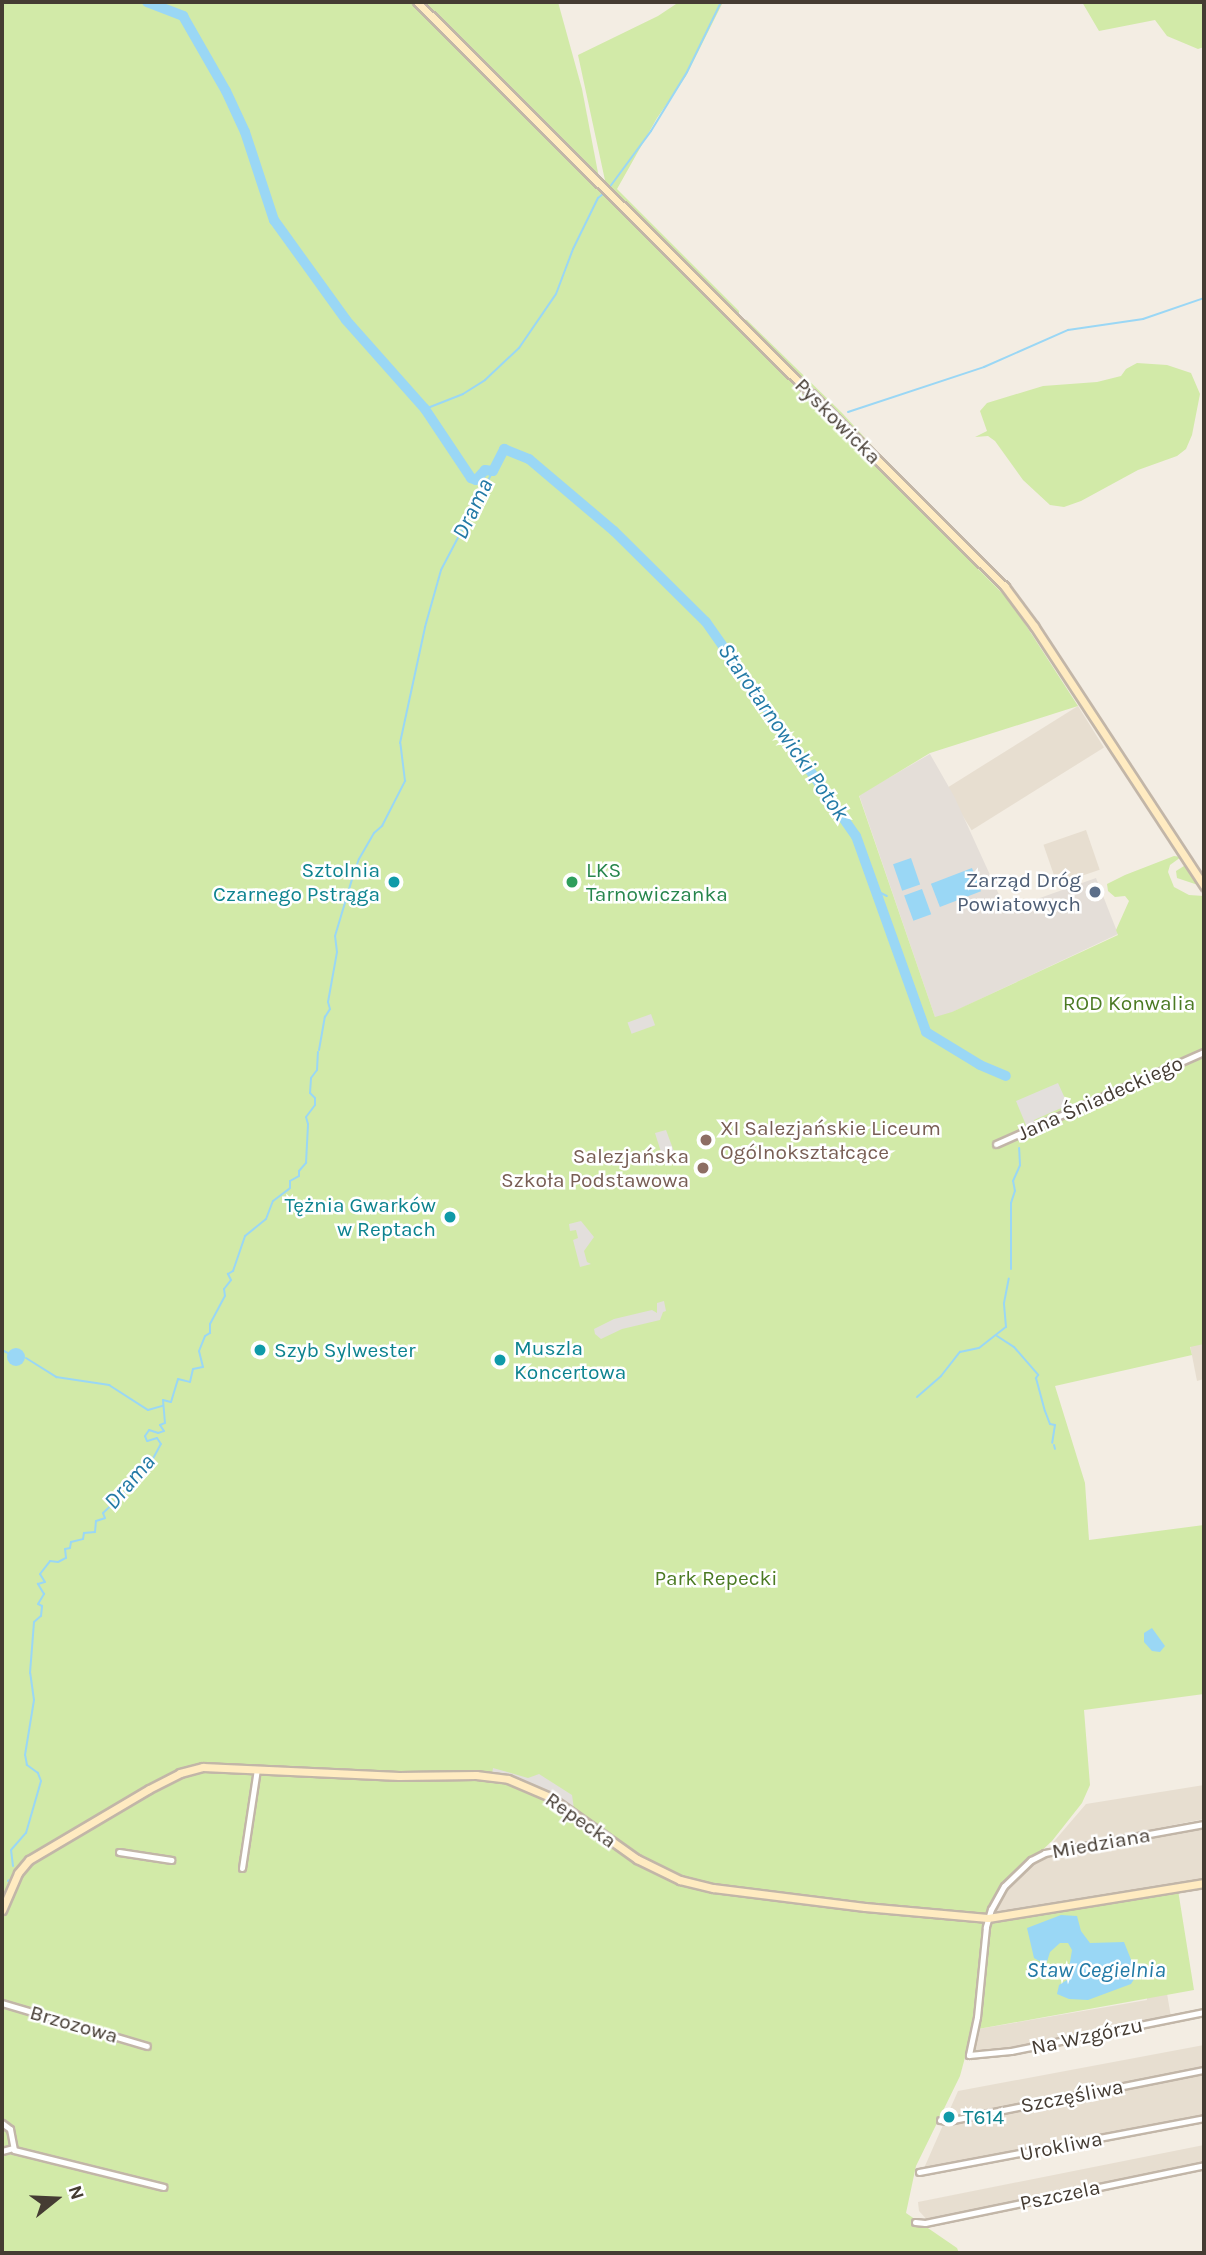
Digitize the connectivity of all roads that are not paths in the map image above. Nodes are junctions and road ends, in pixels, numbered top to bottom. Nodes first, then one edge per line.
1 (416, 2) edge
2 (1204, 886) edge
3 (1204, 1052) edge
4 (996, 1144) dead end
5 (257, 1769) junction
6 (1204, 1824) edge
7 (119, 1852) dead end
8 (171, 1860) dead end
9 (242, 1868) dead end
10 (1204, 1883) edge
11 (2, 1910) edge
12 (988, 1918) junction
13 (2, 2003) edge
14 (1204, 2012) edge
15 (147, 2046) dead end
16 (1204, 2070) edge
17 (1204, 2118) edge
18 (940, 2120) dead end
19 (2, 2123) edge
20 (13, 2148) junction
21 (2, 2151) edge
22 (1204, 2165) edge
23 (919, 2172) dead end
24 (164, 2187) dead end
25 (915, 2222) dead end

1 - 2 street, Pyskowicka
3 - 4 street, Jana Śniadeckiego
5 - 9 street
5 - 11 street, Repecka
5 - 12 street, Repecka
6 - 12 street, Miedziana
7 - 8 street
10 - 12 street, Repecka
12 - 14 street, Na Wzgórzu
13 - 15 street, Brzozowa
16 - 18 street, Szczęśliwa
17 - 23 street, Urokliwa
19 - 20 street
20 - 21 street
20 - 24 street
22 - 25 street, Pszczela

